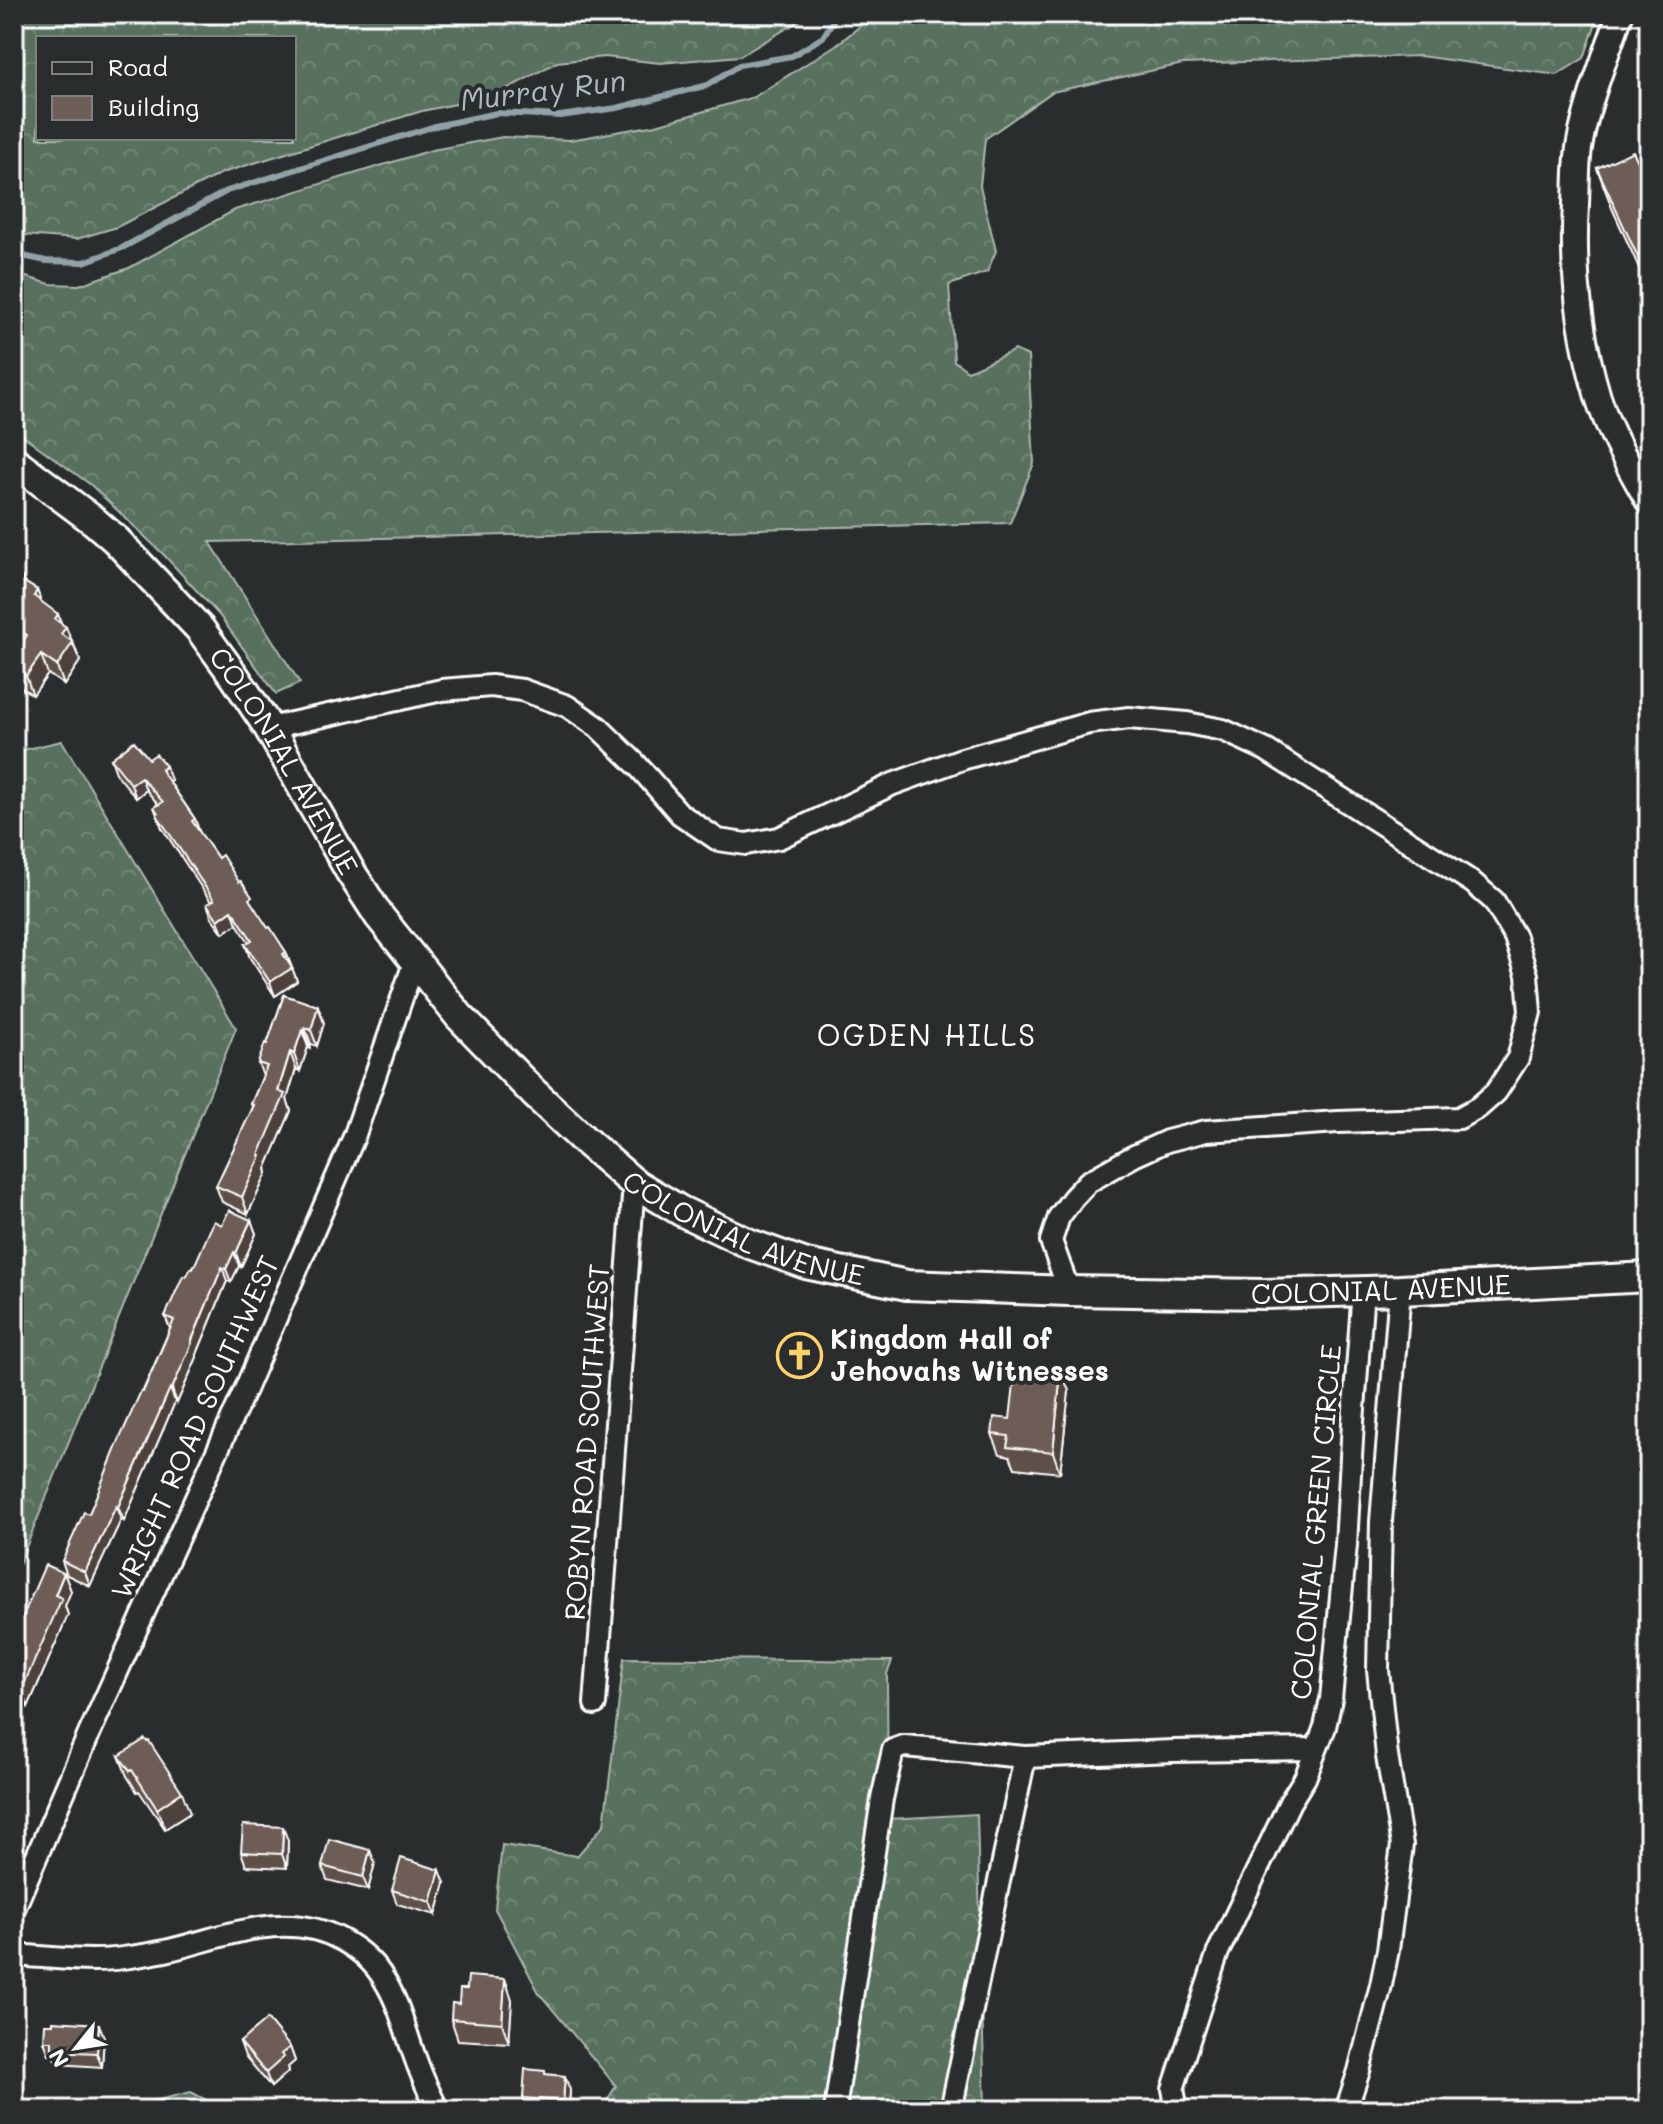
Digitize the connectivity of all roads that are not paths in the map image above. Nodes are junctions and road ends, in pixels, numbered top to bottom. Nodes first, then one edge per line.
1 (1620, 14) edge
2 (14, 461) edge
3 (1649, 502) edge
4 (269, 728) junction
5 (414, 963) junction
6 (634, 1183) junction
7 (1649, 1277) edge
8 (1363, 1290) junction
9 (1400, 1290) junction
10 (1069, 1291) junction
11 (595, 1704) dead end
12 (1315, 1749) junction
13 (1025, 1757) junction
14 (14, 1909) edge
15 (14, 1955) edge
16 (1173, 2089) junction
17 (438, 2110) edge
18 (835, 2110) edge
19 (951, 2110) edge
20 (1164, 2110) edge
21 (1177, 2110) edge
22 (1346, 2110) edge

1 - 3 street
2 - 4 main road, COLONIAL AVENUE
4 - 5 main road, COLONIAL AVENUE
4 - 10 street
5 - 6 main road, COLONIAL AVENUE
5 - 14 street, WRIGHT ROAD SOUTHWEST
6 - 10 main road, COLONIAL AVENUE
6 - 11 street, ROBYN ROAD SOUTHWEST
7 - 9 main road, COLONIAL AVENUE
8 - 9 main road, COLONIAL AVENUE
8 - 10 main road, COLONIAL AVENUE
8 - 12 street, COLONIAL GREEN CIRCLE
9 - 22 street
12 - 13 street
12 - 16 street, COLONIAL GREEN CIRCLE
13 - 18 street
13 - 19 street
15 - 17 street
16 - 20 street
16 - 21 street, COLONIAL GREEN CIRCLE

